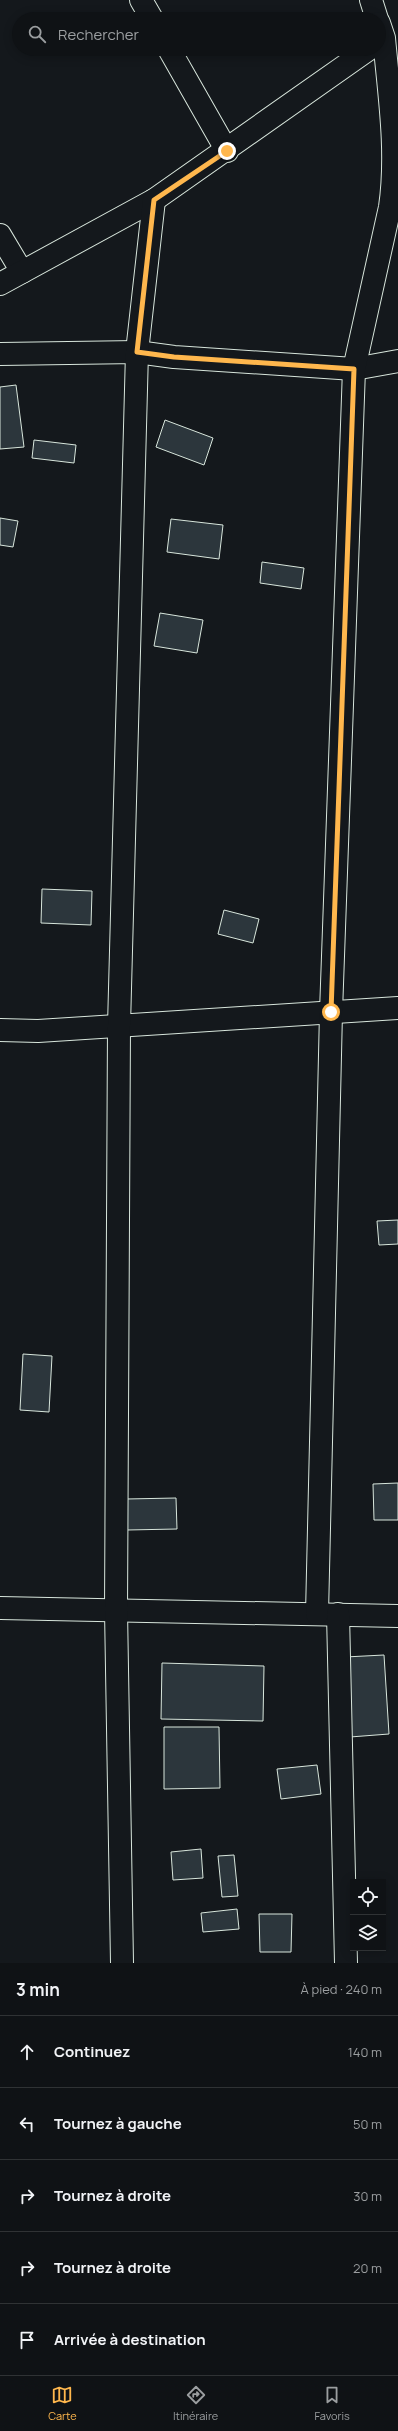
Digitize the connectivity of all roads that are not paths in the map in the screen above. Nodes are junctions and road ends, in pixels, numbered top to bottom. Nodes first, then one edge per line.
1 (141, 0) edge
2 (371, 0) edge
3 (148, 12) edge
4 (375, 12) edge
5 (173, 56) edge
6 (352, 56) edge
7 (383, 56) edge
8 (227, 151) junction
9 (154, 200) junction
10 (0, 235) edge
11 (22, 272) junction
12 (0, 284) edge
13 (137, 352) junction
14 (0, 354) edge
15 (398, 361) edge
16 (354, 369) junction
17 (398, 1008) edge
18 (331, 1012) junction
19 (119, 1026) junction
20 (0, 1030) edge
21 (0, 1608) edge
22 (116, 1610) junction
23 (328, 1614) junction
24 (398, 1616) edge
25 (122, 1963) edge
26 (346, 1963) edge

1 - 3 street
2 - 4 street
5 - 8 street
6 - 8 street
7 - 16 street
8 - 9 street
9 - 11 street
9 - 13 street
10 - 11 street
11 - 12 street
13 - 14 street
13 - 16 street
13 - 19 street
15 - 16 street
16 - 18 street
17 - 18 street
18 - 19 street
18 - 23 street
19 - 20 street
19 - 22 street
21 - 22 street
22 - 23 street
22 - 25 street
23 - 24 street
23 - 26 street

